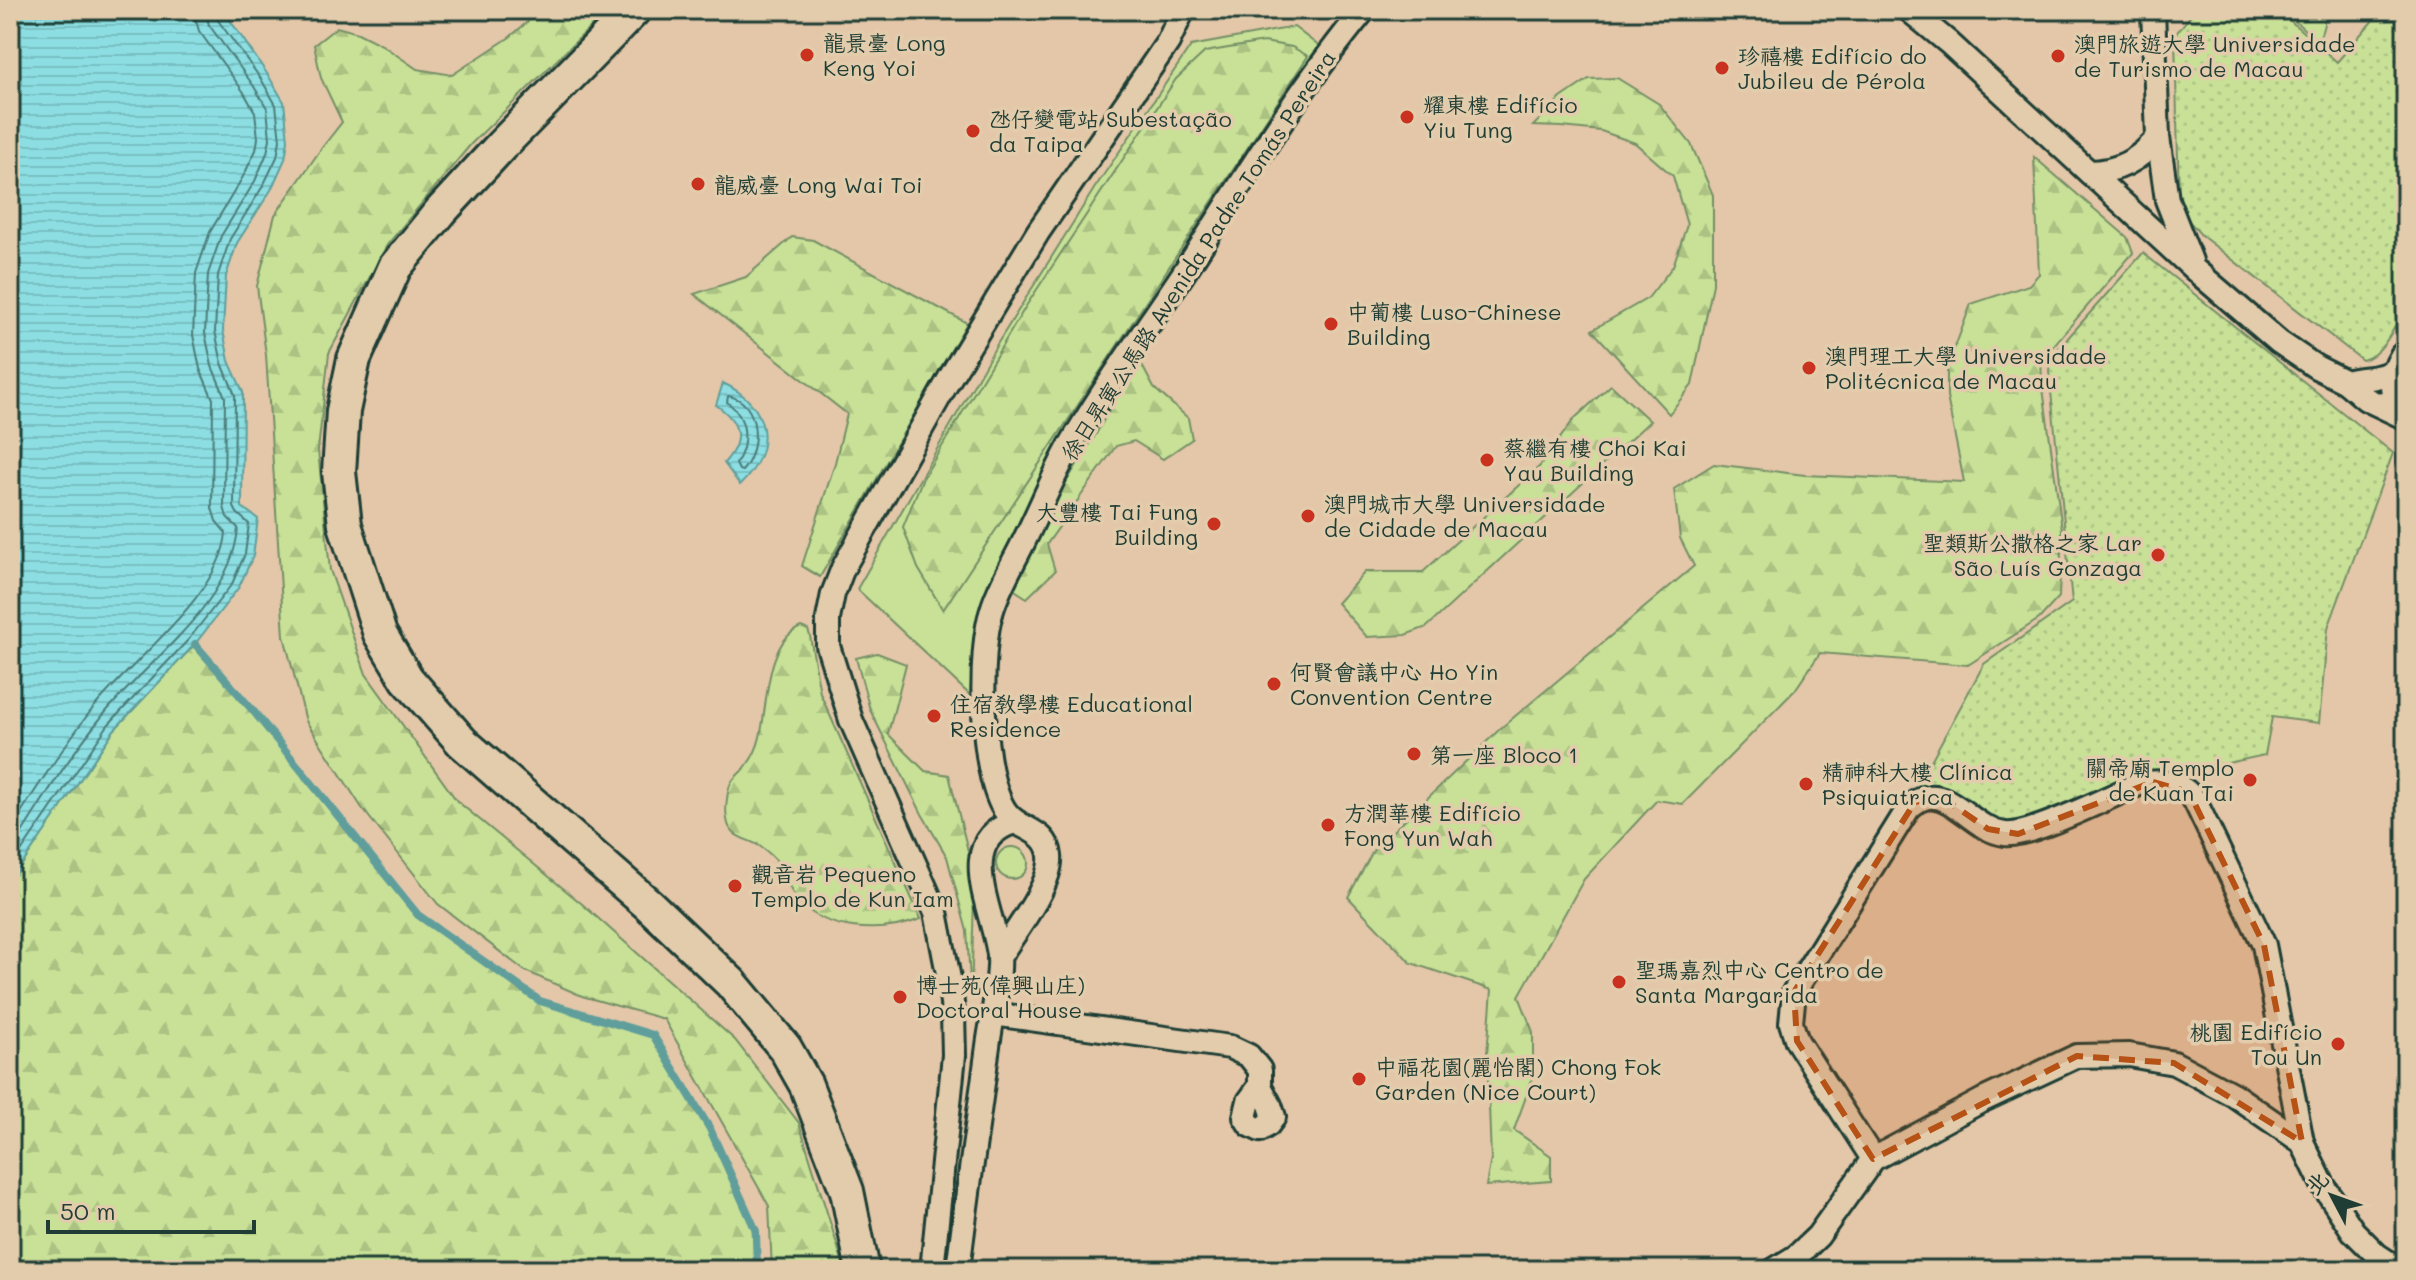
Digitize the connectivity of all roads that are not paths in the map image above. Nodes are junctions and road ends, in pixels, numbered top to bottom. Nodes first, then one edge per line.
1 (634, 10) edge
2 (1183, 10) edge
3 (1364, 10) edge
4 (1909, 10) edge
5 (2153, 10) edge
6 (2158, 137) junction
7 (2089, 172) junction
8 (2195, 270) junction
9 (2406, 359) edge
10 (2346, 382) junction
11 (2406, 410) edge
12 (2406, 418) edge
13 (1015, 822) junction
14 (999, 957) junction
15 (993, 1014) junction
16 (1260, 1086) dead end
17 (2302, 1142) junction
18 (1873, 1159) junction
19 (863, 1270) edge
20 (932, 1270) edge
21 (958, 1270) edge
22 (1774, 1270) edge
23 (2400, 1270) edge

1 - 19 street
2 - 20 street
3 - 13 street, 徐日昇寅公馬路 Avenida Padre Tomás Pereira
4 - 7 street
5 - 6 street
6 - 7 street
6 - 8 street
7 - 8 street
8 - 10 street
9 - 10 street
9 - 11 street
10 - 12 street
13 - 14 street, 徐日昇寅公馬路 Avenida Padre Tomás Pereira
13 - 14 street, 徐日昇寅公馬路 Avenida Padre Tomás Pereira
14 - 15 street, 徐日昇寅公馬路 Avenida Padre Tomás Pereira
15 - 16 street
15 - 21 street, 徐日昇寅公馬路 Avenida Padre Tomás Pereira
17 - 18 street
17 - 18 street
17 - 23 street
18 - 22 street

